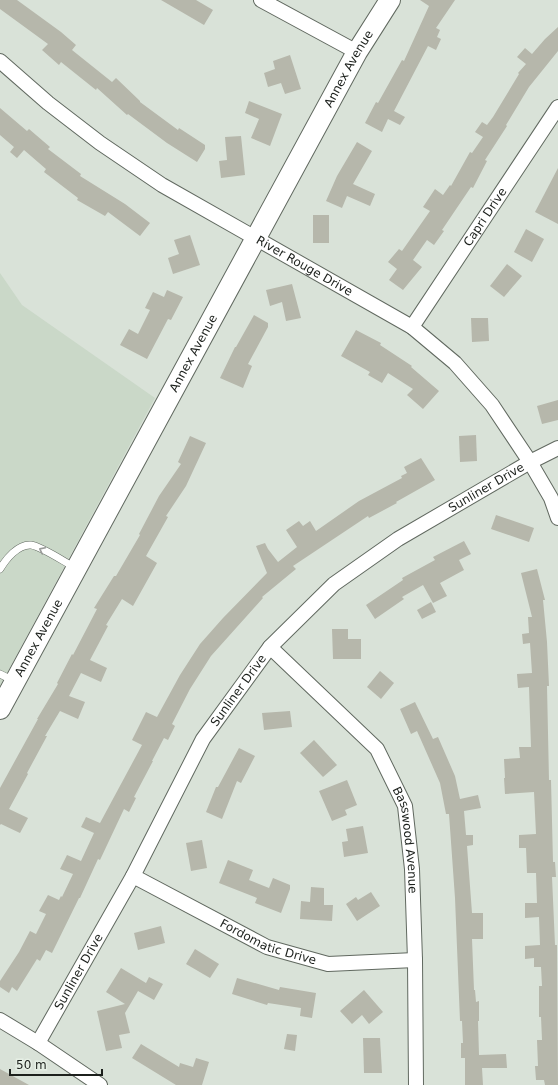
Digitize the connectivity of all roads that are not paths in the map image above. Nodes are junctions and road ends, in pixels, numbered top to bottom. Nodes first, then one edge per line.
1 (261, 0) edge
2 (390, 0) edge
3 (357, 52) junction
4 (0, 62) edge
5 (558, 107) edge
6 (256, 239) junction
7 (412, 327) junction
8 (558, 448) edge
9 (530, 462) junction
10 (558, 518) edge
11 (76, 568) junction
12 (0, 569) edge
13 (270, 647) junction
14 (7, 678) edge
15 (0, 708) edge
16 (133, 876) junction
17 (415, 960) junction
18 (0, 1020) edge
19 (38, 1044) junction
20 (100, 1085) edge
21 (416, 1085) edge

1 - 3 street
2 - 3 street, Annex Avenue
3 - 6 street, Annex Avenue
4 - 6 street, River Rouge Drive
5 - 7 street, Capri Drive
6 - 7 street, River Rouge Drive
6 - 11 street, Annex Avenue
7 - 9 street, River Rouge Drive
8 - 9 street, Sunliner Drive
9 - 10 street, River Rouge Drive
9 - 13 street, Sunliner Drive
11 -> 12 lane
11 - 14 street, Annex Avenue
13 - 16 street, Sunliner Drive
13 - 17 street, Basswood Avenue
14 - 15 street, Annex Avenue
16 - 17 street, Fordomatic Drive
16 - 19 street, Sunliner Drive
17 - 21 street, Basswood Avenue
18 - 19 street
19 - 20 street

